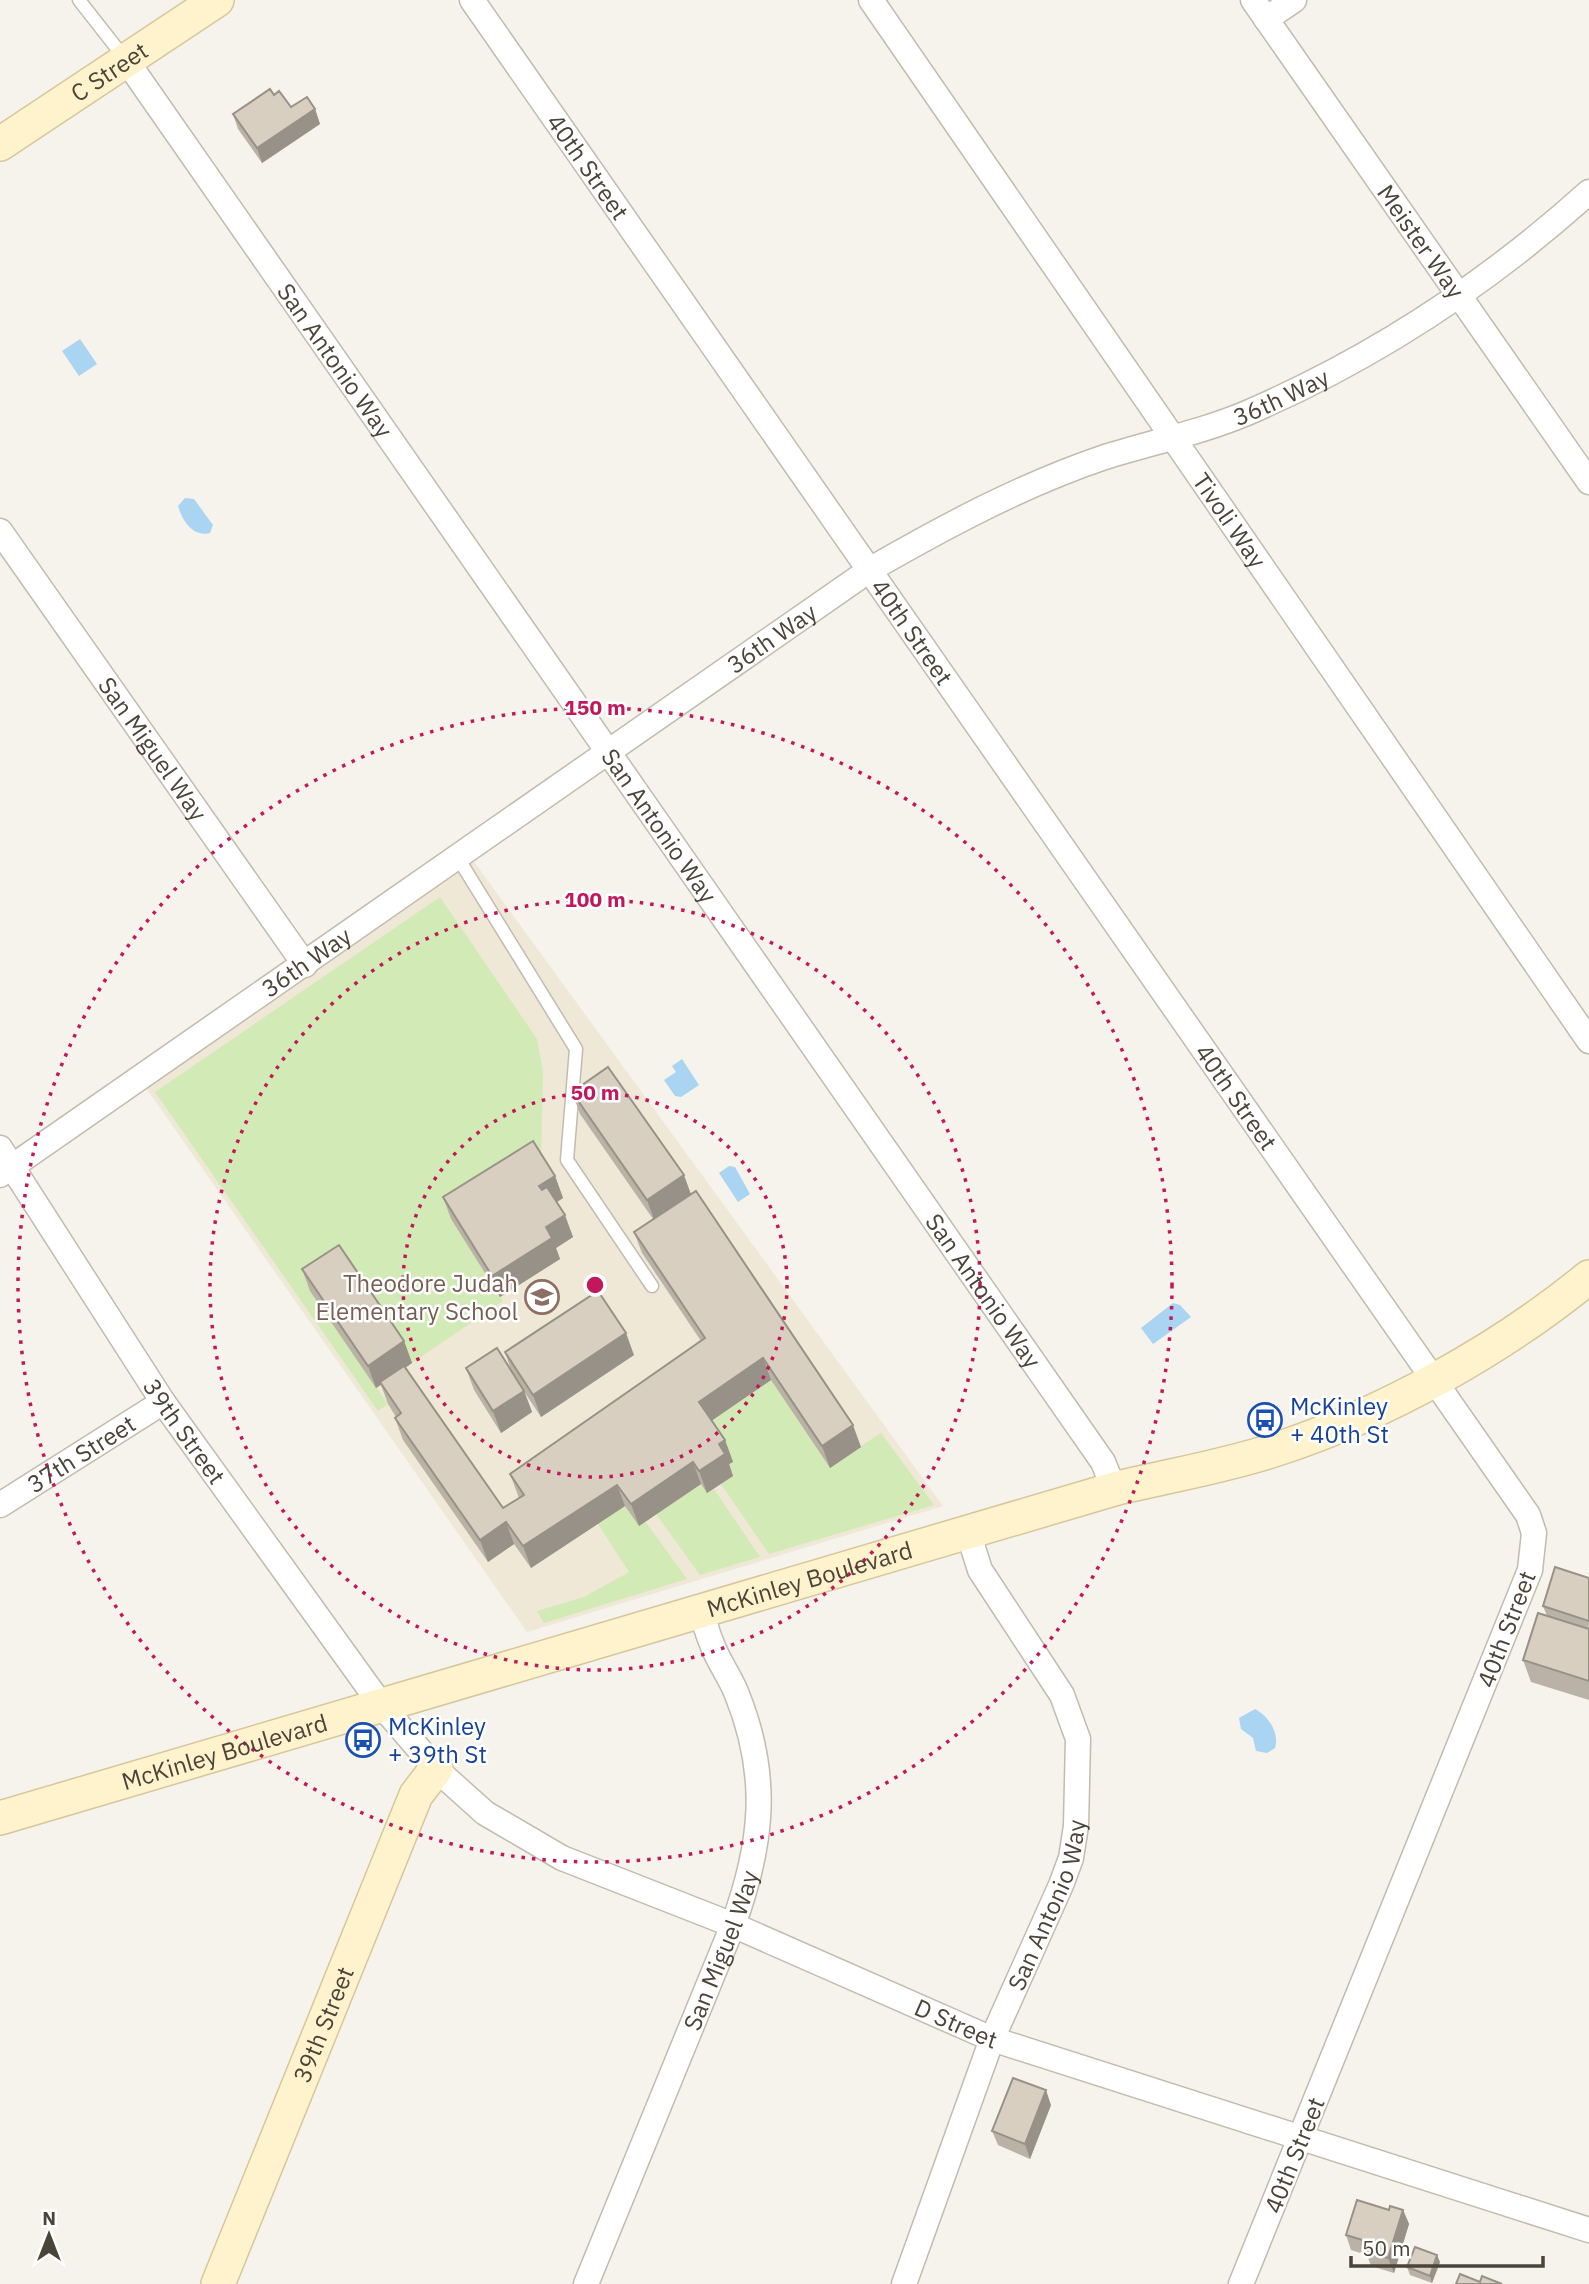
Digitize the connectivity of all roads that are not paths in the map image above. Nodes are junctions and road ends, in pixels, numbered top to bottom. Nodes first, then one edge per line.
1 (79, 0) edge
2 (217, 0) edge
3 (472, 0) edge
4 (871, 0) edge
5 (1294, 0) edge
6 (1260, 9) edge
7 (126, 60) junction
8 (0, 144) edge
9 (1589, 192) edge
10 (1459, 295) junction
11 (1171, 439) junction
12 (1589, 482) edge
13 (0, 531) edge
14 (871, 569) junction
15 (610, 751) junction
16 (458, 858) junction
17 (305, 965) junction
18 (1589, 1041) edge
19 (5, 1163) edge
20 (1589, 1277) edge
21 (652, 1286) dead end
22 (1436, 1378) junction
23 (163, 1402) junction
24 (1114, 1489) junction
25 (0, 1505) edge
26 (968, 1532) junction
27 (701, 1609) junction
28 (382, 1706) junction
29 (436, 1769) junction
30 (0, 1818) edge
31 (733, 1925) junction
32 (992, 2039) junction
33 (1301, 2136) junction
34 (1589, 2230) edge
35 (218, 2284) edge
36 (586, 2284) edge
37 (904, 2284) edge
38 (1241, 2284) edge

1 - 7 lane
2 - 7 street, C Street
3 - 14 street, 40th Street
4 - 11 street, Tivoli Way
5 - 6 street
6 - 10 street, Meister Way
7 - 8 street, C Street
7 - 15 street, San Antonio Way
9 - 10 street, 36th Way
10 - 11 street, 36th Way
10 - 12 street, Meister Way
11 - 14 street, 36th Way
11 - 18 street, Tivoli Way
13 - 17 street, San Miguel Way
14 - 15 street, 36th Way
14 - 22 street, 40th Street
15 - 16 street, 36th Way
15 - 24 street, San Antonio Way
16 - 17 street, 36th Way
16 - 21 lane
17 - 19 street, 36th Way
19 - 23 street, 39th Street
20 - 22 street, McKinley Boulevard
22 - 24 street, McKinley Boulevard
22 - 33 street, 40th Street
23 - 25 street, 37th Street
23 - 28 street, 39th Street
24 - 26 street, McKinley Boulevard
26 - 27 street, McKinley Boulevard
26 - 32 street, San Antonio Way
27 - 28 street, McKinley Boulevard
27 - 31 street, San Miguel Way
28 - 29 street, D Street
28 - 30 street, McKinley Boulevard
29 - 31 street, D Street
29 - 35 street, 39th Street
31 - 32 street, D Street
31 - 36 street, San Miguel Way
32 - 33 street, D Street
32 - 37 street, San Antonio Way
33 - 34 street, D Street
33 - 38 street, 40th Street

